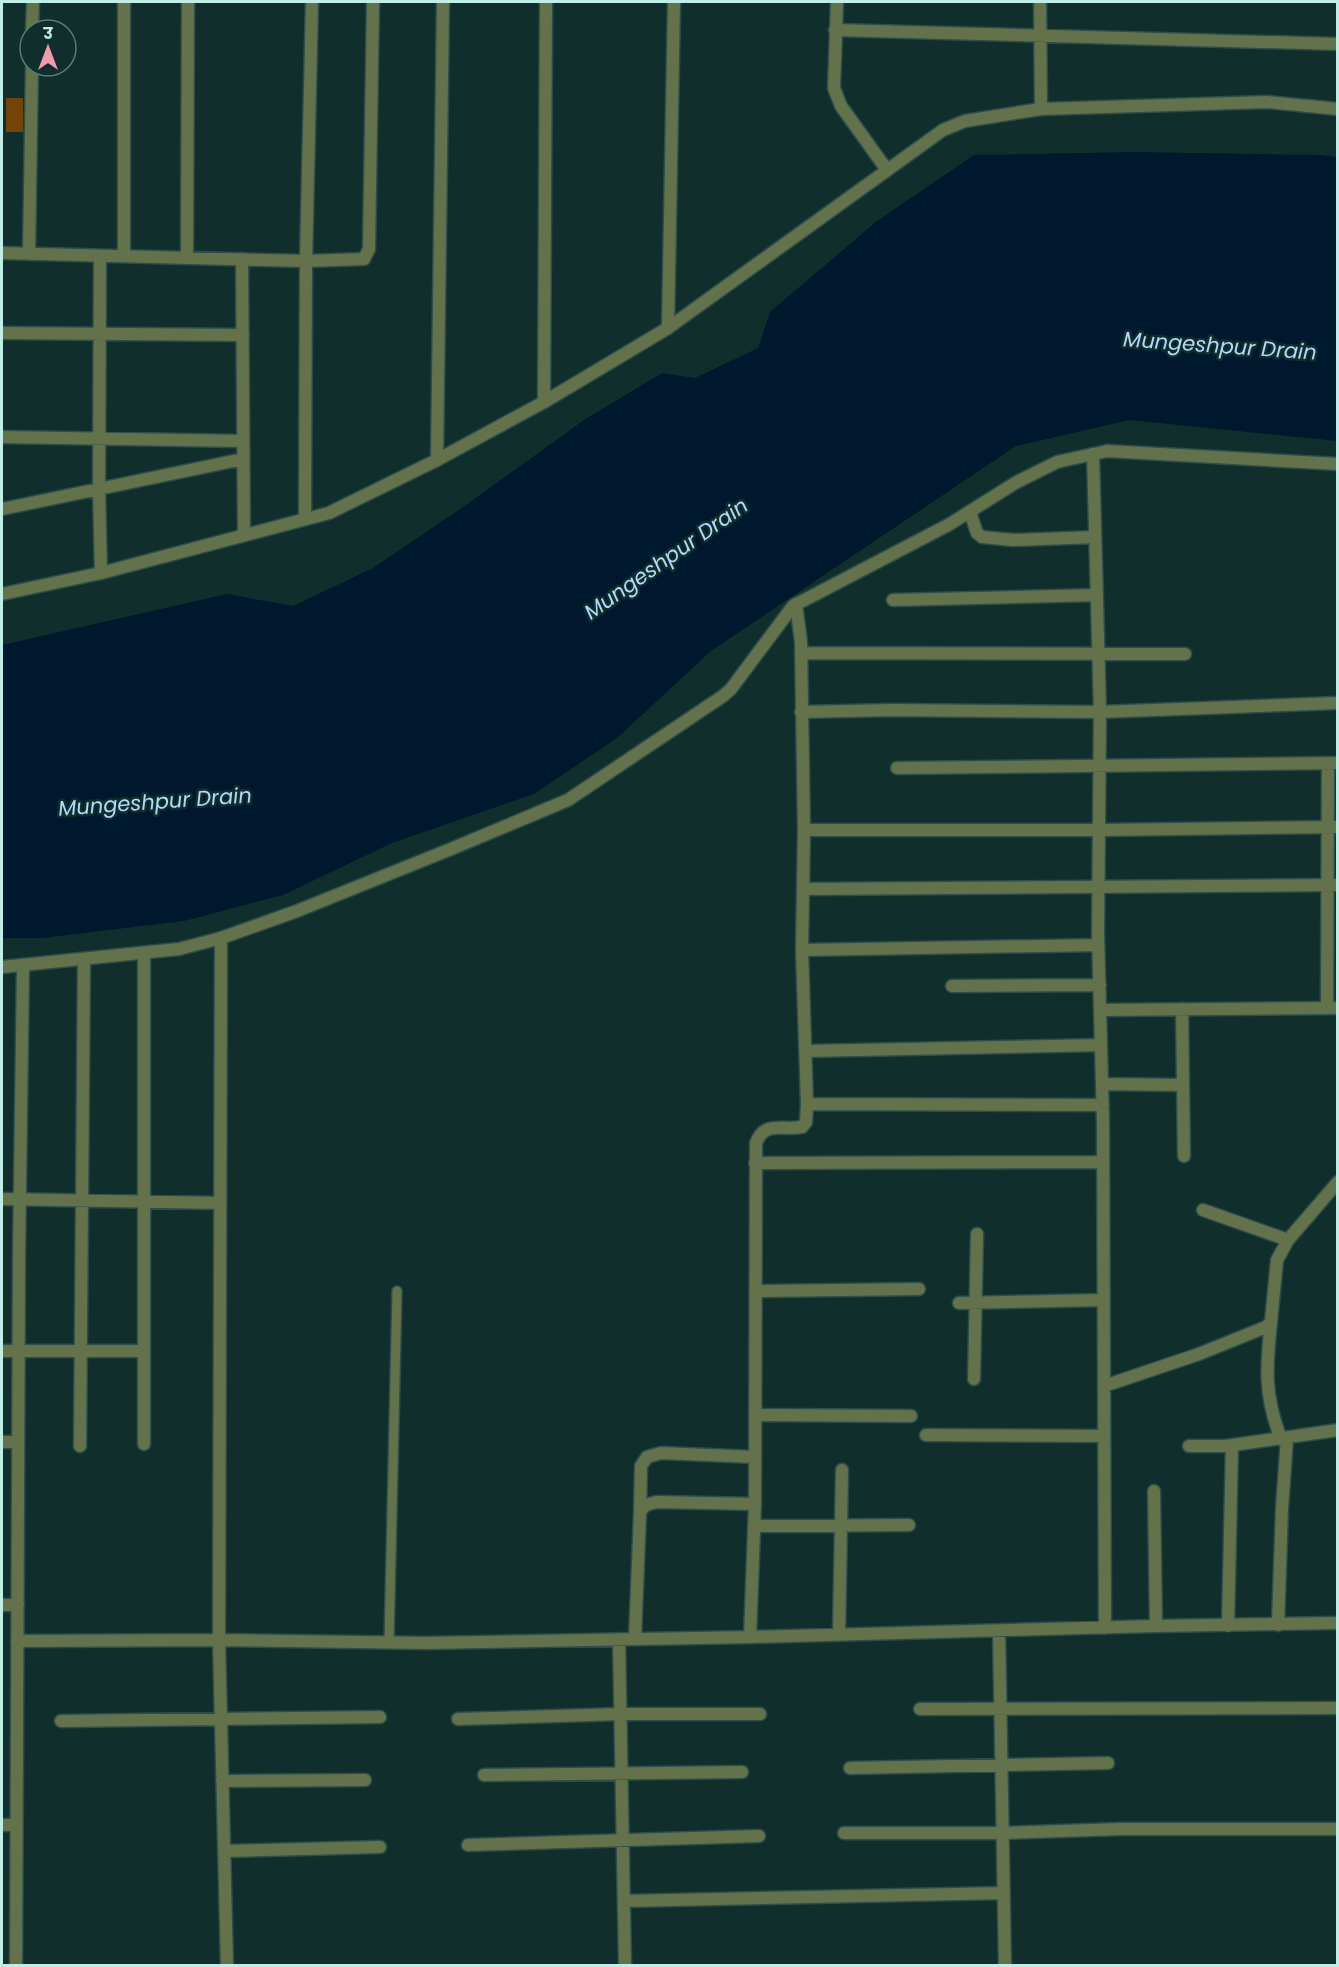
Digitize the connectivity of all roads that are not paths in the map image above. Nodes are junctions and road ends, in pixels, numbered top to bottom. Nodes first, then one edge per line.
1 (33, 2) edge
2 (124, 2) edge
3 (188, 2) edge
4 (312, 2) edge
5 (373, 2) edge
6 (443, 2) edge
7 (546, 2) edge
8 (674, 2) edge
9 (837, 2) edge
10 (1040, 2) edge
11 (33, 18) edge
12 (835, 30) junction
13 (1040, 34) junction
14 (1338, 44) edge
15 (32, 78) edge
16 (1041, 109) junction
17 (1338, 109) edge
18 (887, 170) junction
19 (2, 253) edge
20 (29, 254) junction
21 (100, 256) junction
22 (124, 256) junction
23 (187, 258) junction
24 (242, 259) junction
25 (306, 261) junction
26 (668, 328) junction
27 (2, 333) edge
28 (99, 334) junction
29 (243, 335) junction
30 (544, 402) junction
31 (2, 437) edge
32 (99, 438) junction
33 (243, 441) junction
34 (1093, 454) junction
35 (243, 459) junction
36 (437, 460) junction
37 (1338, 464) edge
38 (99, 489) junction
39 (2, 509) edge
40 (970, 512) junction
41 (305, 519) junction
42 (244, 535) junction
43 (1095, 537) junction
44 (101, 573) junction
45 (2, 594) edge
46 (1096, 595) junction
47 (893, 600) dead end
48 (796, 604) junction
49 (801, 653) junction
50 (1098, 654) junction
51 (1185, 654) dead end
52 (1338, 703) edge
53 (801, 712) junction
54 (1100, 712) junction
55 (1333, 763) edge
56 (1101, 767) junction
57 (897, 768) dead end
58 (1333, 827) edge
59 (804, 830) junction
60 (1100, 830) junction
61 (1099, 885) junction
62 (1333, 885) edge
63 (804, 889) junction
64 (221, 938) junction
65 (1098, 945) junction
66 (802, 950) junction
67 (144, 953) junction
68 (84, 959) junction
69 (23, 965) junction
70 (2, 967) edge
71 (1100, 985) junction
72 (952, 986) dead end
73 (1332, 1008) edge
74 (1182, 1009) junction
75 (1100, 1010) junction
76 (1101, 1045) junction
77 (806, 1050) junction
78 (1102, 1084) junction
79 (1183, 1085) junction
80 (807, 1104) junction
81 (1103, 1105) junction
82 (1184, 1156) dead end
83 (1103, 1162) junction
84 (755, 1163) junction
85 (1338, 1182) edge
86 (2, 1199) edge
87 (20, 1200) junction
88 (83, 1201) junction
89 (144, 1202) junction
90 (220, 1203) junction
91 (1203, 1210) dead end
92 (977, 1234) dead end
93 (1288, 1240) junction
94 (919, 1289) dead end
95 (397, 1291) dead end
96 (757, 1291) junction
97 (1103, 1300) junction
98 (959, 1303) dead end
99 (976, 1303) junction
100 (1270, 1322) junction
101 (2, 1351) edge
102 (19, 1351) junction
103 (82, 1351) junction
104 (144, 1352) junction
105 (974, 1379) dead end
106 (1104, 1386) junction
107 (755, 1415) junction
108 (911, 1416) dead end
109 (1338, 1430) edge
110 (926, 1436) dead end
111 (1104, 1436) junction
112 (1284, 1439) junction
113 (2, 1442) edge
114 (18, 1442) junction
115 (144, 1444) dead end
116 (1232, 1445) junction
117 (80, 1446) dead end
118 (1189, 1446) dead end
119 (755, 1457) junction
120 (842, 1470) dead end
121 (1154, 1491) dead end
122 (755, 1504) junction
123 (640, 1513) junction
124 (909, 1525) dead end
125 (754, 1526) junction
126 (841, 1526) junction
127 (2, 1605) edge
128 (18, 1605) junction
129 (1338, 1623) edge
130 (1278, 1624) junction
131 (1156, 1626) junction
132 (1228, 1626) junction
133 (1105, 1628) junction
134 (999, 1630) junction
135 (839, 1634) junction
136 (750, 1637) junction
137 (635, 1638) junction
138 (619, 1639) junction
139 (219, 1640) junction
140 (17, 1641) junction
141 (389, 1643) junction
142 (1000, 1708) junction
143 (1338, 1708) edge
144 (920, 1709) dead end
145 (620, 1714) junction
146 (760, 1714) dead end
147 (380, 1717) dead end
148 (220, 1719) junction
149 (458, 1719) dead end
150 (62, 1721) dead end
151 (1108, 1763) dead end
152 (1001, 1766) junction
153 (850, 1768) dead end
154 (742, 1772) dead end
155 (621, 1774) junction
156 (484, 1775) dead end
157 (365, 1780) dead end
158 (222, 1781) junction
159 (2, 1825) edge
160 (16, 1825) junction
161 (1338, 1828) edge
162 (844, 1833) dead end
163 (1003, 1833) junction
164 (759, 1836) dead end
165 (623, 1840) junction
166 (468, 1845) dead end
167 (380, 1847) dead end
168 (224, 1851) junction
169 (1004, 1893) junction
170 (624, 1900) junction
171 (16, 1965) edge
172 (227, 1965) edge
173 (625, 1965) edge
174 (1005, 1965) edge

1 - 11 street
2 - 22 street
3 - 23 street
4 - 25 street
5 - 25 street
6 - 36 street
7 - 30 street
8 - 26 street
9 - 12 street
10 - 13 street
12 - 13 street
12 - 18 street
13 - 14 street
13 - 16 street
15 - 20 street
16 - 17 street
16 - 18 street
18 - 26 street
19 - 20 street
20 - 21 street
21 - 22 street
21 - 28 street
22 - 23 street
23 - 24 street
24 - 25 street
24 - 29 street
25 - 41 street
26 - 30 street
27 - 28 street
28 - 29 street
28 - 32 street
29 - 33 street
30 - 36 street
31 - 32 street
32 - 33 street
32 - 38 street
33 - 35 street
34 - 37 street
34 - 40 street
34 - 43 street
35 - 38 street
35 - 42 street
36 - 41 street
38 - 39 street
38 - 44 street
40 - 43 street
40 - 48 street
41 - 42 street
42 - 44 street
43 - 46 street
44 - 45 street
46 - 47 street
46 - 50 street
48 - 49 street
48 - 64 street
49 - 50 street
49 - 53 street
50 - 51 street
50 - 54 street
52 - 54 street
53 - 54 street
53 - 59 street
54 - 56 street
55 - 56 street
55 - 58 street
56 - 57 street
56 - 60 street
58 - 60 street
58 - 62 street
59 - 60 street
59 - 63 street
60 - 61 street
61 - 62 street
61 - 63 street
61 - 65 street
62 - 73 street
63 - 66 street
64 - 67 street
64 - 90 street
65 - 66 street
65 - 71 street
66 - 77 street
67 - 68 street
67 - 89 street
68 - 69 street
68 - 88 street
69 - 70 street
69 - 87 street
71 - 72 street
71 - 75 street
73 - 74 street
74 - 75 street
74 - 79 street
75 - 76 street
76 - 77 street
76 - 78 street
77 - 80 street
78 - 79 street
78 - 81 street
79 - 82 street
80 - 81 street
80 - 84 street
81 - 83 street
83 - 84 street
83 - 97 street
84 - 96 street
85 - 93 street
86 - 87 street
87 - 88 street
87 - 102 street
88 - 89 street
88 - 103 street
89 - 90 street
89 - 104 street
90 - 139 street
91 - 93 street
92 - 99 street
93 - 100 street
94 - 96 street
95 - 141 lane
96 - 107 street
97 - 99 street
97 - 106 street
98 - 99 street
99 - 105 street
100 - 106 street
100 - 112 street
101 - 102 street
102 - 103 street
102 - 114 street
103 - 104 street
103 - 117 street
104 - 115 street
106 - 111 street
107 - 108 street
107 - 119 street
109 - 112 street
110 - 111 street
111 - 133 street
112 - 116 street
112 - 130 street
113 - 114 street
114 - 128 street
116 - 118 street
116 - 132 street
119 - 122 street
119 - 123 street
120 - 126 street
121 - 131 street
122 - 123 street
122 - 125 street
123 - 137 street
124 - 126 street
125 - 126 street
125 - 136 street
126 - 135 street
127 - 128 street
128 - 140 street
129 - 130 street
130 - 132 street
131 - 132 street
131 - 133 street
133 - 134 street
134 - 135 street
134 - 142 street
135 - 136 street
136 - 137 street
137 - 138 street
138 - 141 street
138 - 145 street
139 - 140 street
139 - 141 street
139 - 148 street
140 - 160 street
142 - 143 street
142 - 144 street
142 - 152 street
145 - 146 street
145 - 149 street
145 - 155 street
147 - 148 street
148 - 150 street
148 - 158 street
151 - 152 street
152 - 153 street
152 - 163 street
154 - 155 street
155 - 156 street
155 - 165 street
157 - 158 street
158 - 168 street
159 - 160 street
160 - 171 street
161 - 163 street
162 - 163 street
163 - 169 street
164 - 165 street
165 - 166 street
165 - 170 street
167 - 168 street
168 - 172 street
169 - 170 street
169 - 174 street
170 - 173 street

